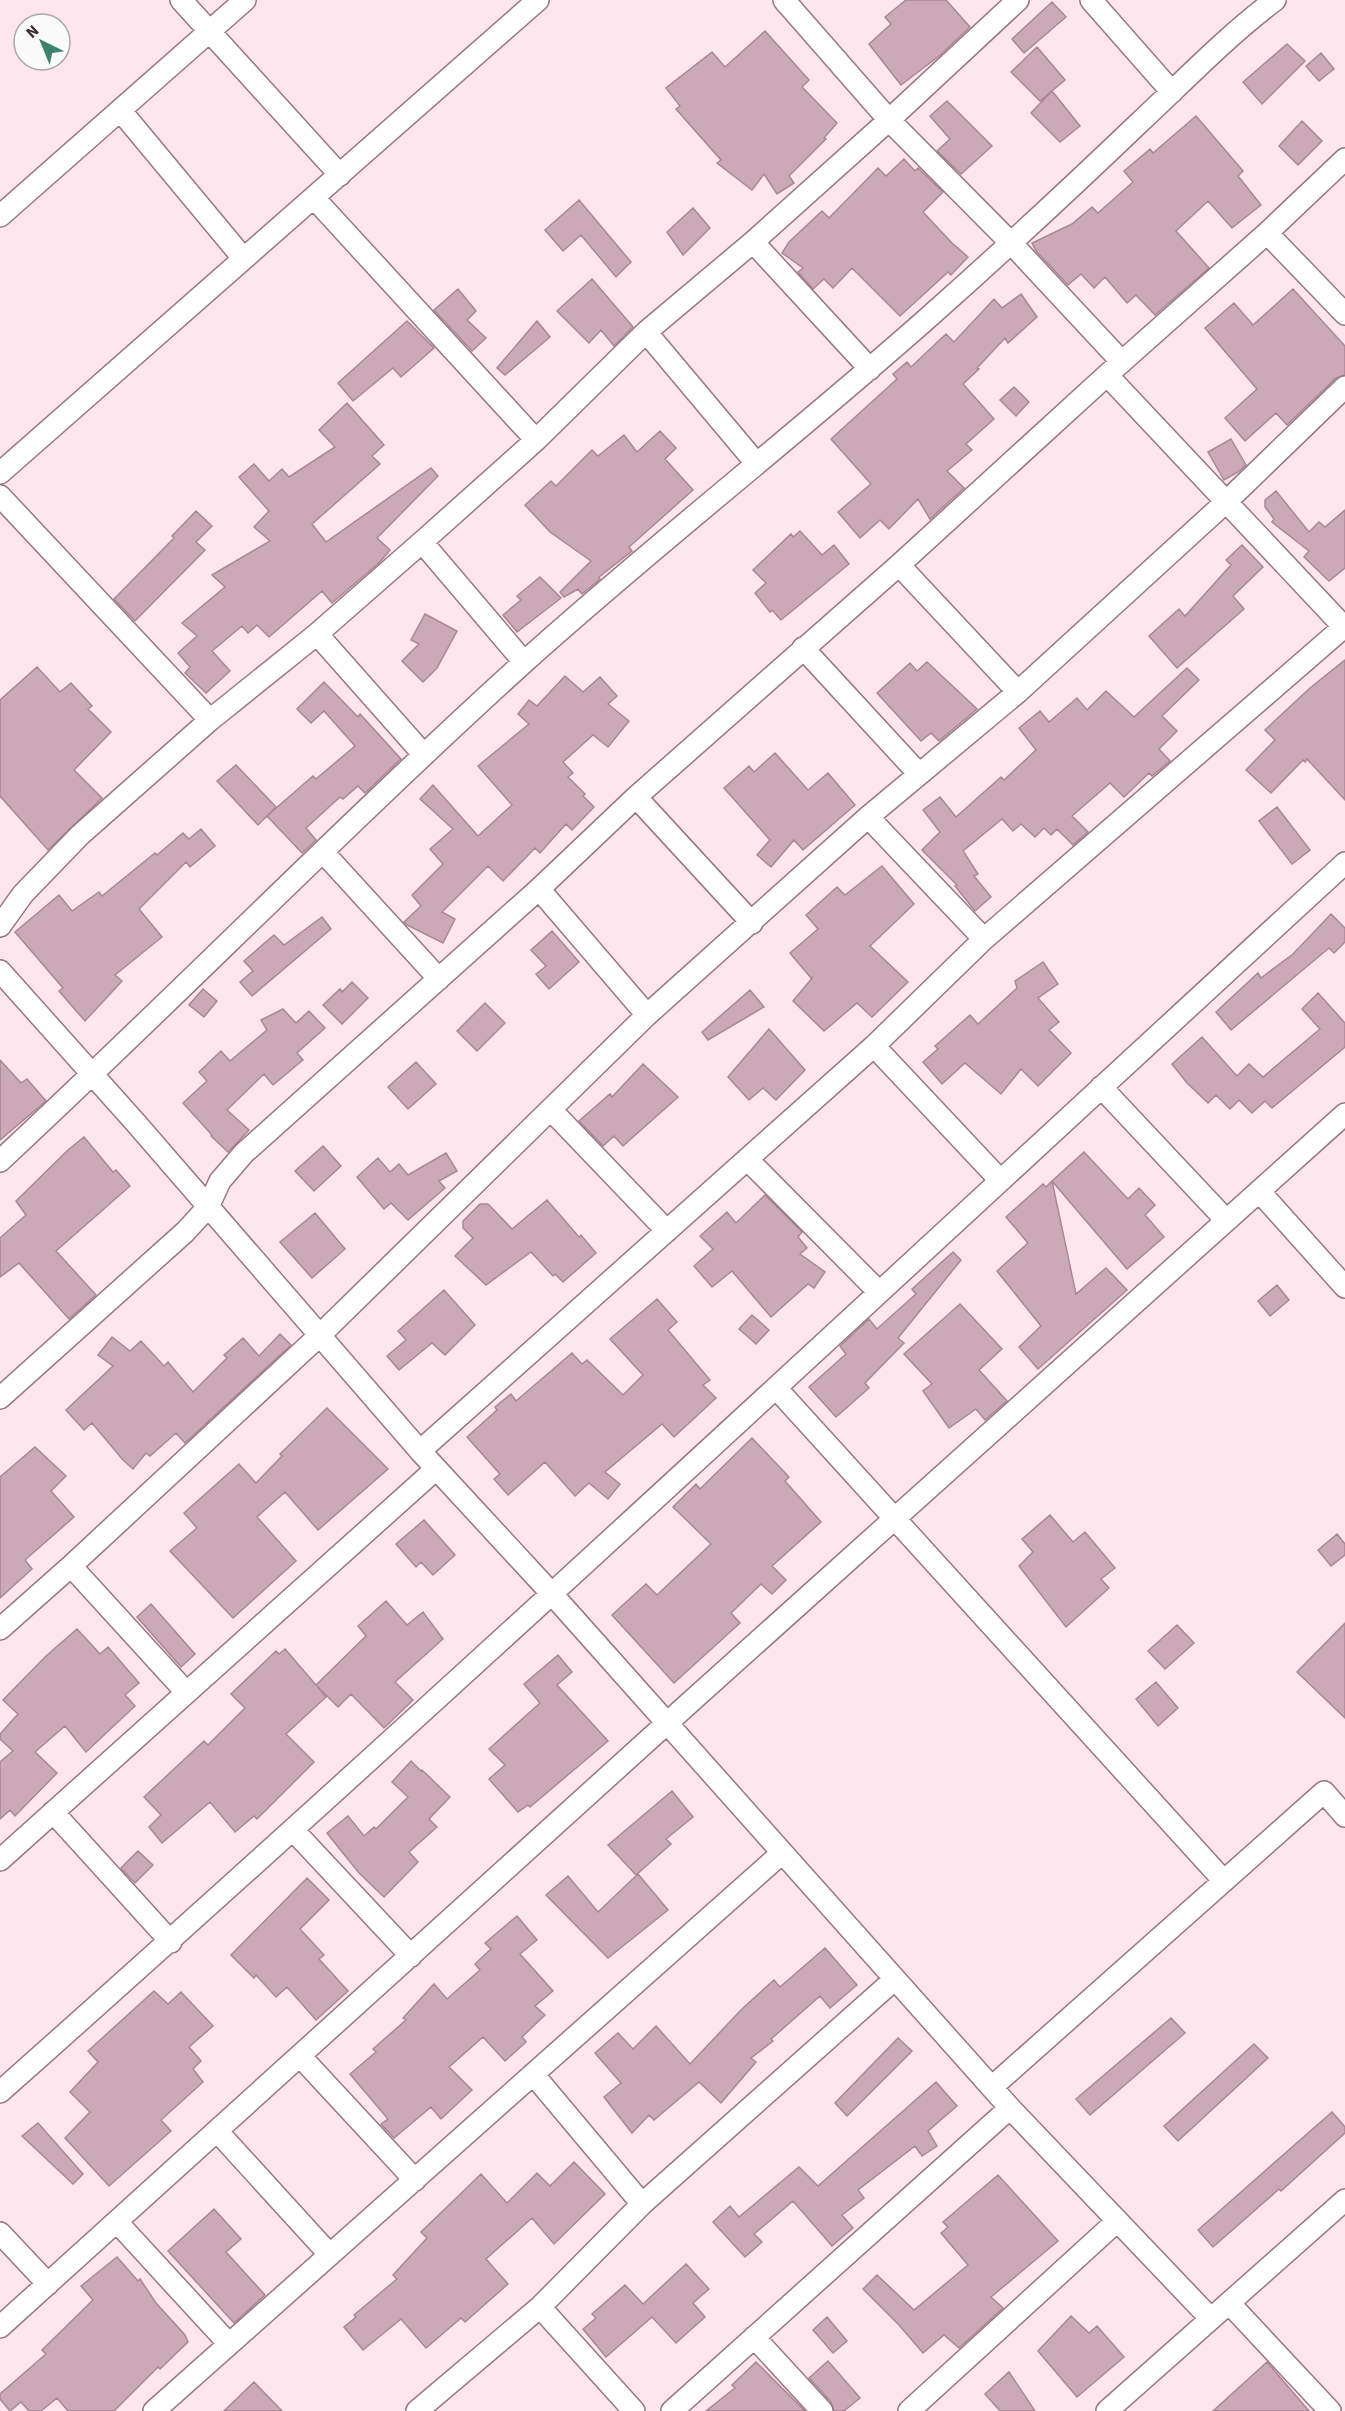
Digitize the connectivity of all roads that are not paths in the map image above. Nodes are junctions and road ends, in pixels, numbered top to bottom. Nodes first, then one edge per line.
1 (181, 0) edge
2 (245, 0) edge
3 (538, 0) edge
4 (784, 0) edge
5 (1018, 0) edge
6 (1090, 0) edge
7 (1264, 3) edge
8 (209, 32) junction
9 (1172, 92) junction
10 (120, 110) junction
11 (889, 120) junction
12 (1345, 159) edge
13 (340, 176) junction
14 (314, 198) junction
15 (0, 216) edge
16 (1267, 233) junction
17 (753, 242) junction
18 (1012, 244) junction
19 (243, 258) junction
20 (1345, 314) edge
21 (646, 332) junction
22 (1115, 368) junction
23 (870, 369) junction
24 (1345, 387) edge
25 (536, 440) junction
26 (756, 463) junction
27 (0, 473) edge
28 (0, 496) edge
29 (1227, 501) junction
30 (422, 542) junction
31 (899, 565) junction
32 (1344, 626) edge
33 (317, 634) junction
34 (803, 648) junction
35 (524, 662) junction
36 (1018, 692) junction
37 (210, 720) junction
38 (424, 755) junction
39 (919, 774) junction
40 (636, 797) junction
41 (868, 817) junction
42 (323, 852) junction
43 (1345, 863) edge
44 (539, 889) junction
45 (752, 923) junction
46 (0, 926) edge
47 (984, 939) junction
48 (0, 971) edge
49 (439, 979) junction
50 (647, 1015) junction
51 (874, 1046) junction
52 (92, 1075) junction
53 (1101, 1088) junction
54 (552, 1111) junction
55 (1345, 1114) edge
56 (747, 1159) junction
57 (0, 1161) edge
58 (1000, 1180) junction
59 (1259, 1191) junction
60 (208, 1207) junction
61 (1226, 1220) junction
62 (667, 1231) junction
63 (1343, 1281) edge
64 (879, 1292) junction
65 (319, 1336) junction
66 (776, 1388) junction
67 (0, 1398) edge
68 (420, 1451) junction
69 (436, 1469) junction
70 (895, 1518) junction
71 (71, 1566) junction
72 (552, 1594) junction
73 (0, 1629) edge
74 (186, 1692) junction
75 (666, 1724) junction
76 (54, 1812) junction
77 (1345, 1816) edge
78 (293, 1830) junction
79 (782, 1853) junction
80 (0, 1860) edge
81 (1224, 1881) junction
82 (171, 1942) junction
83 (411, 1956) junction
84 (895, 1979) junction
85 (300, 2056) junction
86 (533, 2074) junction
87 (992, 2087) junction
88 (0, 2091) edge
89 (1010, 2108) junction
90 (217, 2131) junction
91 (414, 2180) junction
92 (1345, 2200) edge
93 (642, 2204) junction
94 (117, 2222) junction
95 (1116, 2222) junction
96 (0, 2233) edge
97 (330, 2255) junction
98 (48, 2284) junction
99 (1230, 2304) junction
100 (540, 2307) junction
101 (1210, 2319) junction
102 (0, 2327) edge
103 (754, 2337) junction
104 (230, 2344) junction
105 (154, 2411) edge
106 (417, 2411) edge
107 (634, 2411) edge
108 (672, 2411) edge
109 (822, 2411) edge
110 (909, 2411) edge
111 (1107, 2411) edge
112 (1330, 2411) edge

1 - 8 street
2 - 8 street
3 - 13 street
4 - 11 street
5 - 11 street
6 - 9 street
7 - 9 street
8 - 10 street
8 - 13 street
9 - 18 street
10 - 15 street
10 - 19 street
11 - 17 street
11 - 18 street
12 - 16 street
13 - 14 street
14 - 19 street
14 - 25 street
16 - 20 street
16 - 22 street
17 - 21 street
17 - 23 street
18 - 22 street
18 - 23 street
19 - 27 street
21 - 25 street
21 - 26 street
22 - 29 street
22 - 31 street
23 - 26 street
24 - 29 street
25 - 30 street
26 - 35 street
28 - 37 street
29 - 32 street
29 - 36 street
30 - 33 street
30 - 35 street
31 - 34 street
31 - 36 street
32 - 47 street
33 - 37 street
33 - 38 street
34 - 39 street
34 - 40 street
35 - 38 street
36 - 39 street
37 - 46 street
38 - 42 street
39 - 41 street
40 - 44 street
40 - 45 street
41 - 45 street
41 - 47 street
42 - 49 street
42 - 52 street
43 - 53 street
44 - 49 street
44 - 50 street
45 - 50 street
47 - 51 street
48 - 52 street
49 - 60 street
50 - 54 street
51 - 56 street
51 - 58 street
52 - 57 street
52 - 60 street
53 - 58 street
53 - 61 street
54 - 62 street
54 - 65 street
55 - 59 street
56 - 62 street
56 - 64 street
58 - 64 street
59 - 61 street
59 - 63 street
60 - 65 street
60 - 67 street
61 - 70 street
62 - 68 street
64 - 66 street
65 - 68 street
65 - 71 street
66 - 70 street
66 - 72 street
68 - 69 street
69 - 72 street
69 - 74 street
70 - 75 street
70 - 81 street
71 - 73 street
71 - 74 street
72 - 75 street
72 - 78 street
74 - 76 street
75 - 79 street
75 - 83 street
76 - 80 street
76 - 82 street
77 - 81 street
78 - 82 street
78 - 83 street
79 - 84 street
79 - 86 street
81 - 87 street
82 - 88 street
83 - 85 street
84 - 87 street
84 - 93 street
85 - 90 street
85 - 91 street
86 - 91 street
86 - 93 street
87 - 89 street
89 - 95 street
89 - 103 street
90 - 94 street
90 - 97 street
91 - 97 street
92 - 99 street
93 - 100 street
94 - 98 street
94 - 104 street
95 - 101 street
95 - 110 street
96 - 98 street
97 - 104 street
98 - 102 street
99 - 101 street
99 - 112 street
100 - 106 street
100 - 107 street
101 - 111 street
103 - 108 street
103 - 109 street
104 - 105 street

